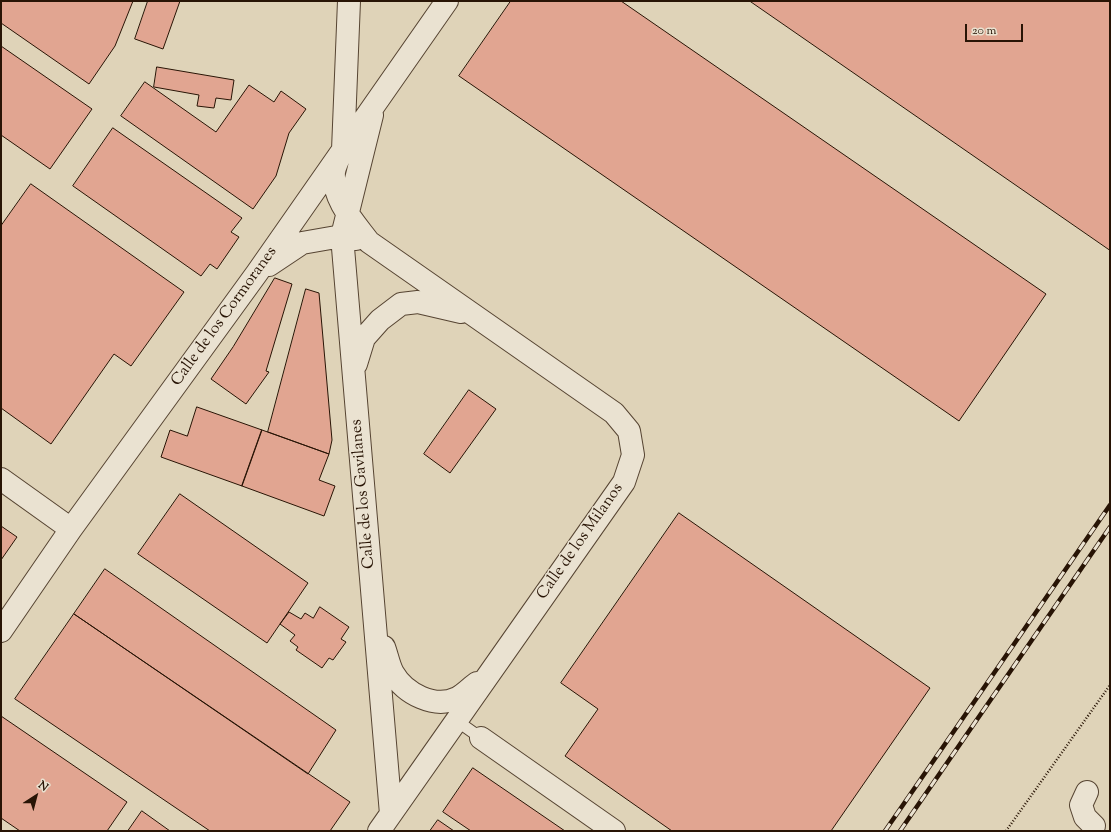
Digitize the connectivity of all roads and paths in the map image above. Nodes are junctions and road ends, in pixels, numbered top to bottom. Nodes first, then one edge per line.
1 (349, 1) edge
2 (447, 1) edge
3 (375, 104) junction
4 (343, 150) junction
5 (347, 213) junction
6 (342, 236) junction
7 (369, 242) junction
8 (257, 273) junction
9 (472, 314) junction
10 (353, 371) junction
11 (1, 479) edge
12 (71, 529) junction
13 (374, 616) junction
14 (1, 631) edge
15 (491, 672) junction
16 (1110, 685) edge
17 (456, 721) junction
18 (481, 738) joint
19 (1087, 792) dead end
20 (385, 822) edge
21 (1097, 828) edge
22 (614, 831) edge
23 (1006, 831) edge

1 - 4 street
2 - 3 street, Calle de los Cormoranes
3 - 4 street, Calle de los Cormoranes
3 - 5 street, Calle de los Gavilanes
4 - 5 street
4 - 8 street, Calle de los Cormoranes
5 - 6 street, Calle de los Gavilanes
5 - 7 street
6 - 7 street
6 - 8 street
6 - 10 street, Calle de los Gavilanes
7 - 9 street, Calle de los Milanos
8 - 12 street, Calle de los Cormoranes
9 - 10 street, Calle de los Gavilanes
9 - 15 street, Calle de los Milanos
10 - 13 street, Calle de los Gavilanes
11 - 12 street
12 - 14 street, Calle de los Cormoranes
13 - 15 street, Calle de los Gavilanes
13 - 20 street, Calle de los Gavilanes
15 - 17 street, Calle de los Milanos
16 - 23 path
17 - 18 lane
17 - 20 street, Calle de los Milanos
18 - 22 street
19 - 21 street

